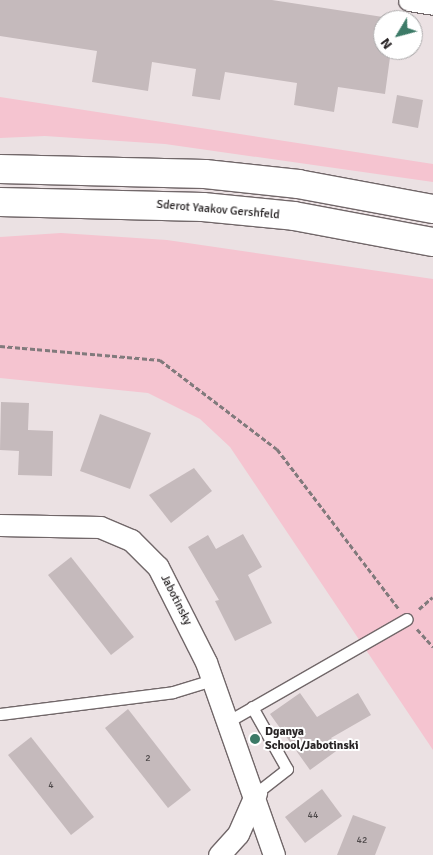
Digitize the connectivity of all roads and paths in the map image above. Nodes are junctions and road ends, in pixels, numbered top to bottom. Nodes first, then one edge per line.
1 (410, 0) edge
2 (433, 4) edge
3 (0, 169) edge
4 (0, 202) edge
5 (433, 209) edge
6 (433, 242) edge
7 (0, 346) edge
8 (0, 525) edge
9 (407, 619) junction
10 (433, 647) edge
11 (212, 680) junction
12 (252, 708) junction
13 (0, 714) edge
14 (227, 722) junction
15 (256, 793) junction
16 (219, 855) edge
17 (274, 855) edge

1 - 2 street
3 - 5 main road
4 - 6 main road, Sderot Yaakov Gershfeld
7 - 9 path
8 - 11 street, Jabotinsky
9 - 10 path
9 - 12 lane
11 - 13 lane
11 - 14 street, Jabotinsky
12 - 14 lane
12 - 15 lane
14 - 15 street, Jabotinsky
15 - 16 street
15 - 17 street, Jabotinsky

